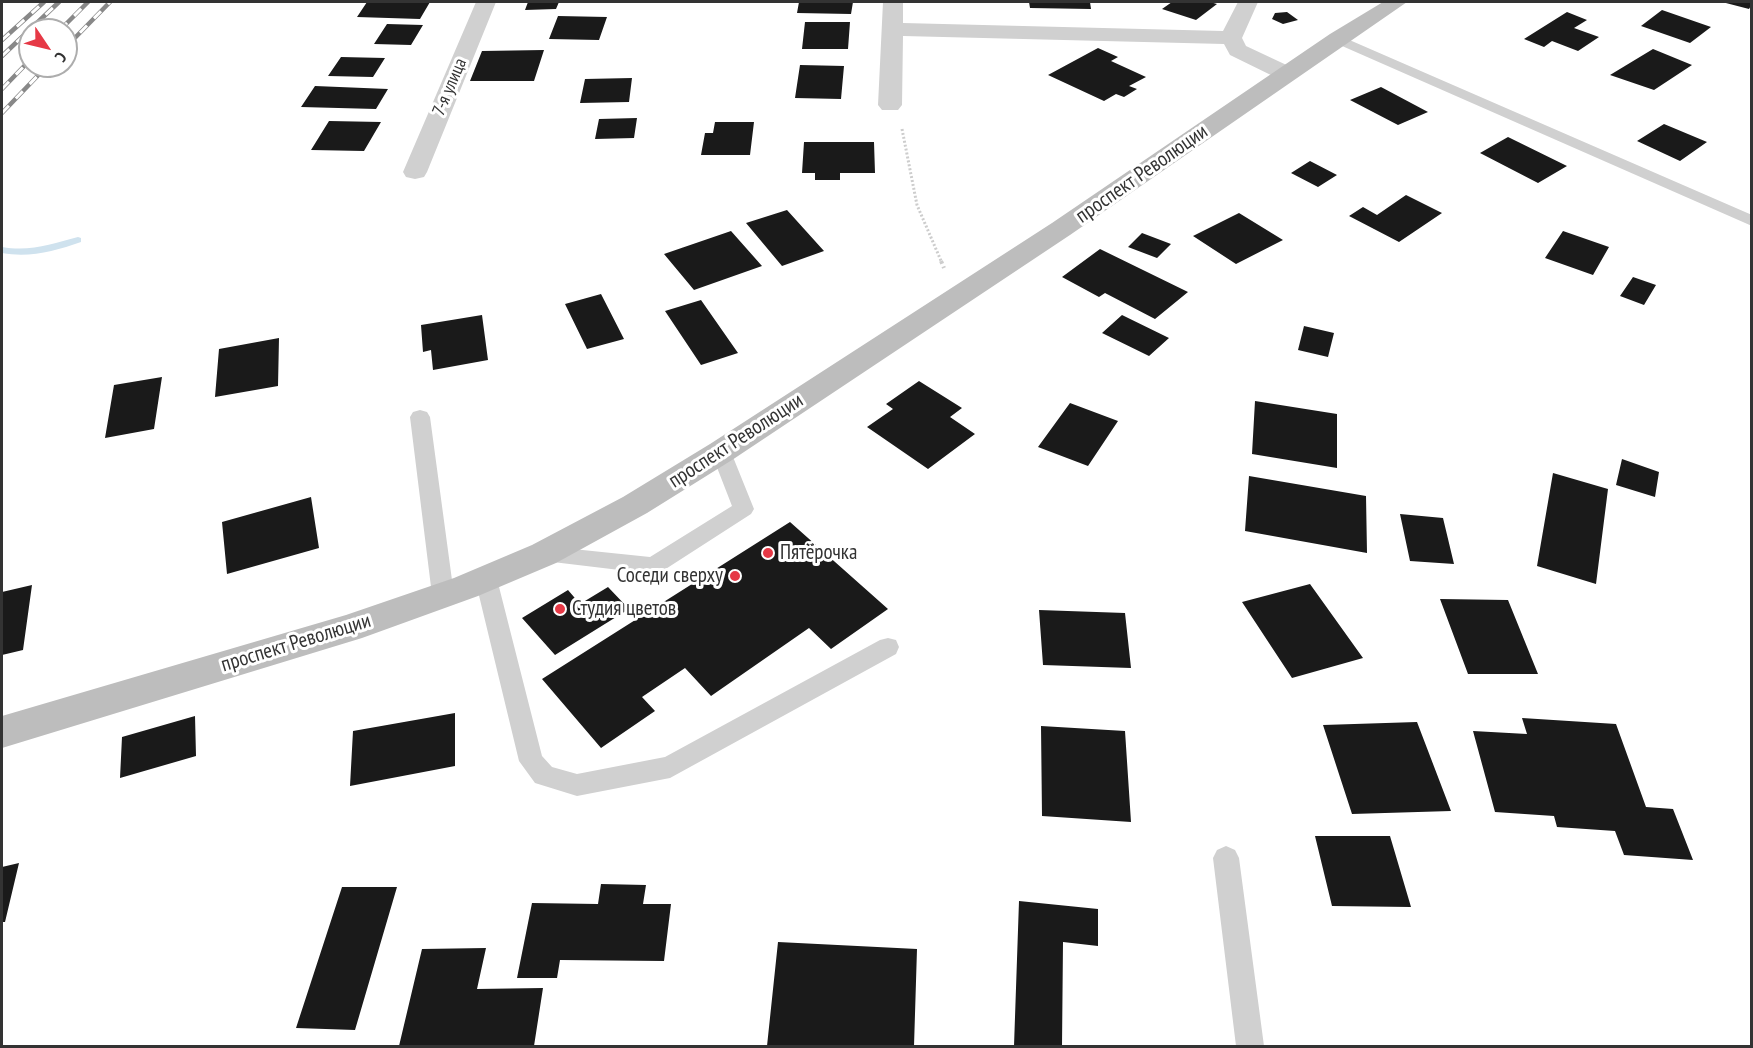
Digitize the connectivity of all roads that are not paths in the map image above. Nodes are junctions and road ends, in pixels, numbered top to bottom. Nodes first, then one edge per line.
1 (486, 2) edge
2 (892, 2) edge
3 (1248, 2) edge
4 (1397, 2) edge
5 (892, 28) junction
6 (1231, 38) junction
7 (1338, 39) junction
8 (1287, 74) junction
9 (890, 105) road end
10 (415, 172) dead end
11 (1752, 221) edge
12 (420, 417) dead end
13 (721, 452) junction
14 (544, 554) junction
15 (486, 579) junction
16 (443, 596) junction
17 (888, 647) dead end
18 (2, 732) edge
19 (1226, 858) dead end
20 (1250, 1047) edge

1 - 10 street, 7-я улица
2 - 5 street
3 - 6 street
4 - 7 street, проспект Революции
5 - 6 street
5 - 9 street
6 - 8 street
7 - 8 street, проспект Революции
7 - 11 lane
8 - 13 street, проспект Революции
12 - 16 lane
13 - 14 street, проспект Революции
13 - 14 lane
14 - 15 street, проспект Революции
15 - 16 street, проспект Революции
15 - 17 lane
16 - 18 street, проспект Революции
19 - 20 lane

